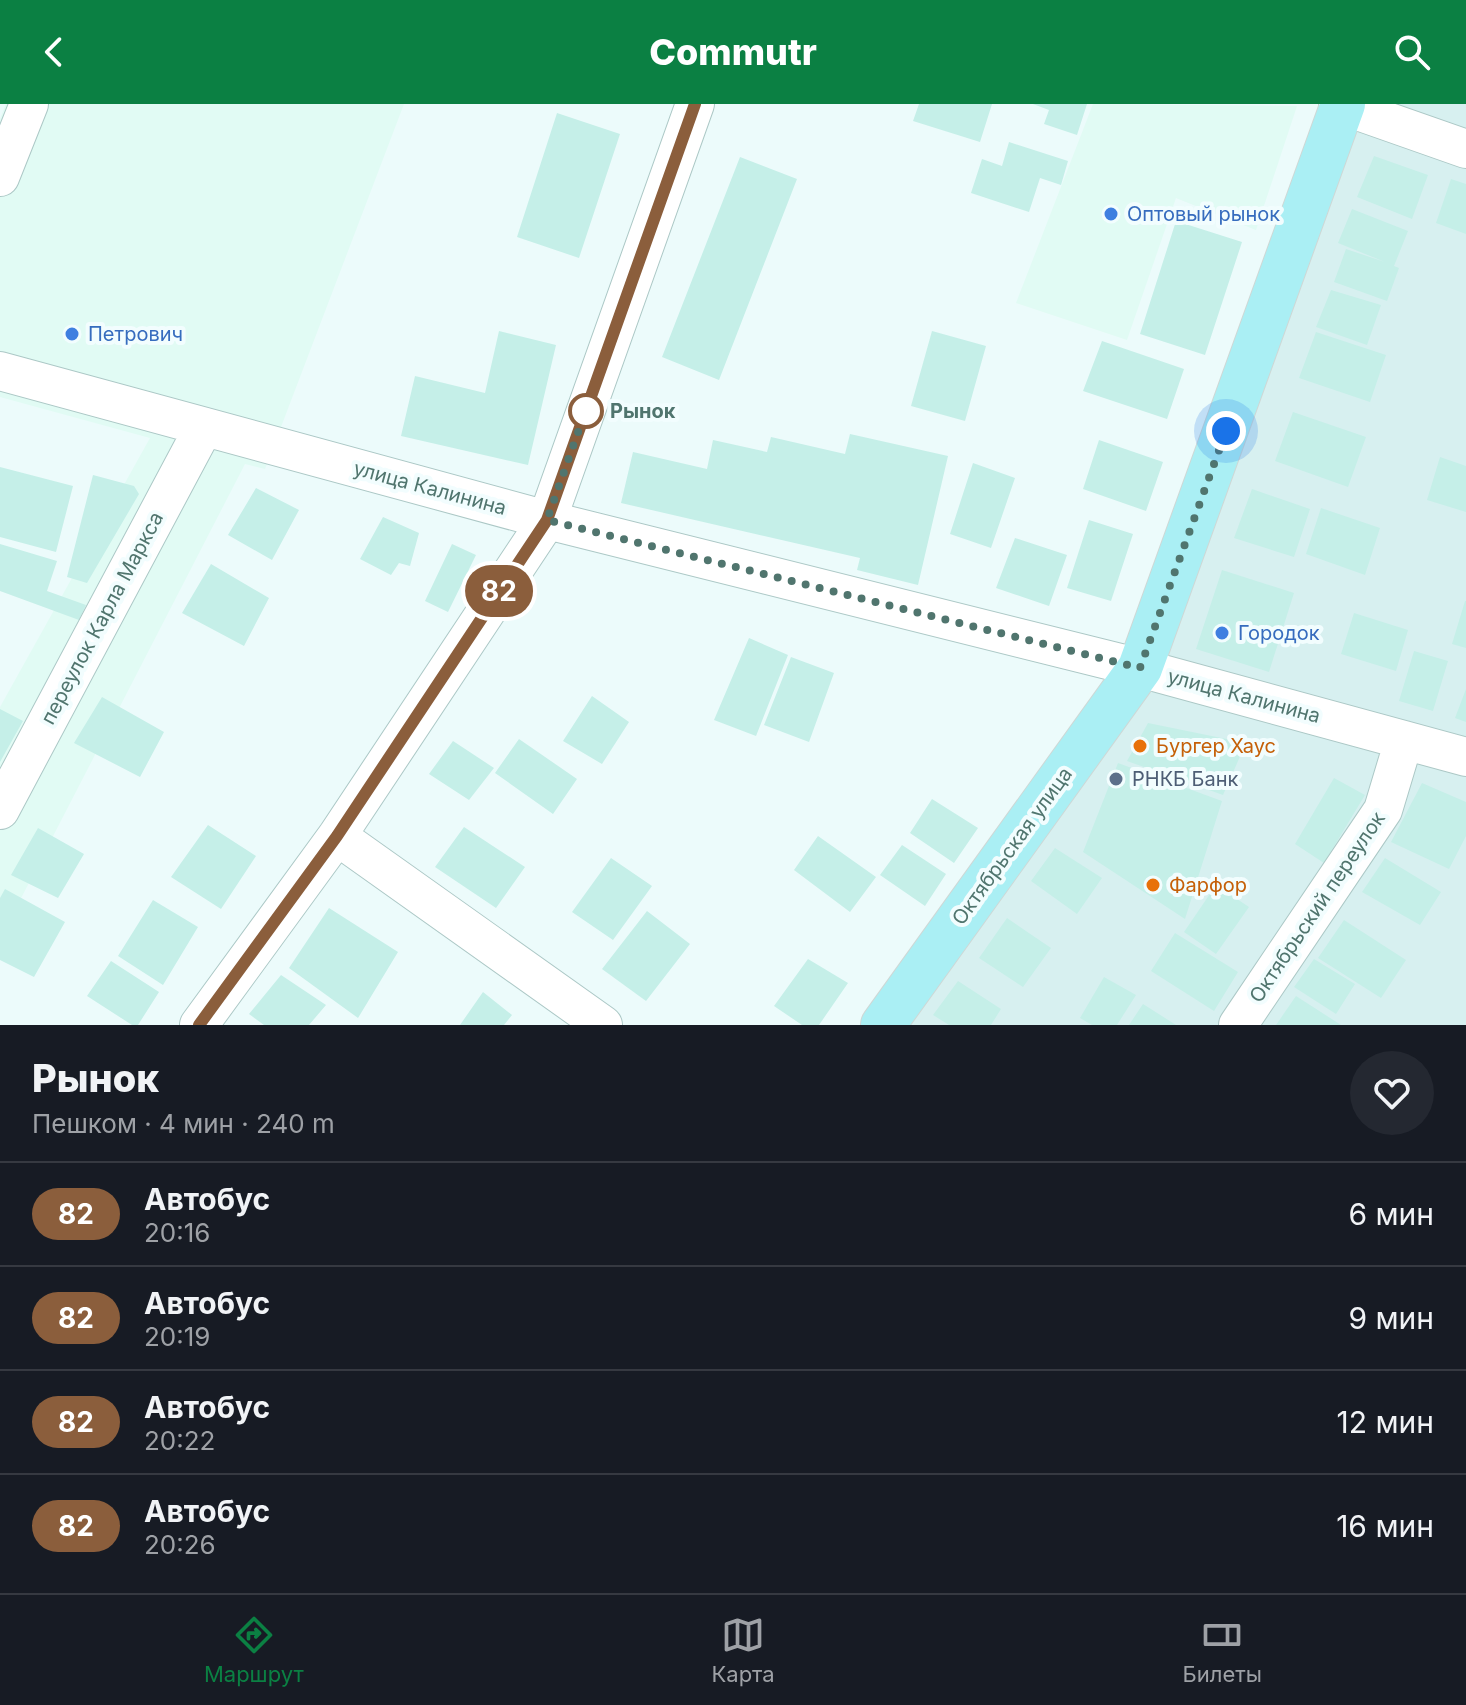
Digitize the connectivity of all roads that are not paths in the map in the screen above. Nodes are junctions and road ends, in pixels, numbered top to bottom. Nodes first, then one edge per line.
1 (29, 104) edge
2 (695, 104) edge
3 (1341, 105) edge
4 (1466, 149) edge
5 (0, 177) edge
6 (0, 371) edge
7 (204, 427) junction
8 (547, 520) junction
9 (1140, 668) junction
10 (1404, 740) junction
11 (1466, 757) edge
12 (0, 810) edge
13 (337, 836) junction
14 (199, 1025) edge
15 (603, 1025) edge
16 (883, 1025) edge
17 (1238, 1025) edge

1 - 5 street
2 - 8 street
3 - 4 street
3 - 9 main road, Октябрьская улица
6 - 7 street, улица Калинина
7 - 8 street, улица Калинина
7 - 12 street, переулок Карла Маркса
8 - 9 street, улица Калинина
8 - 13 street
9 - 10 street, улица Калинина
9 - 16 main road, Октябрьская улица
10 - 11 street, улица Калинина
10 - 17 street, Октябрьский переулок
13 - 14 street
13 - 15 street

